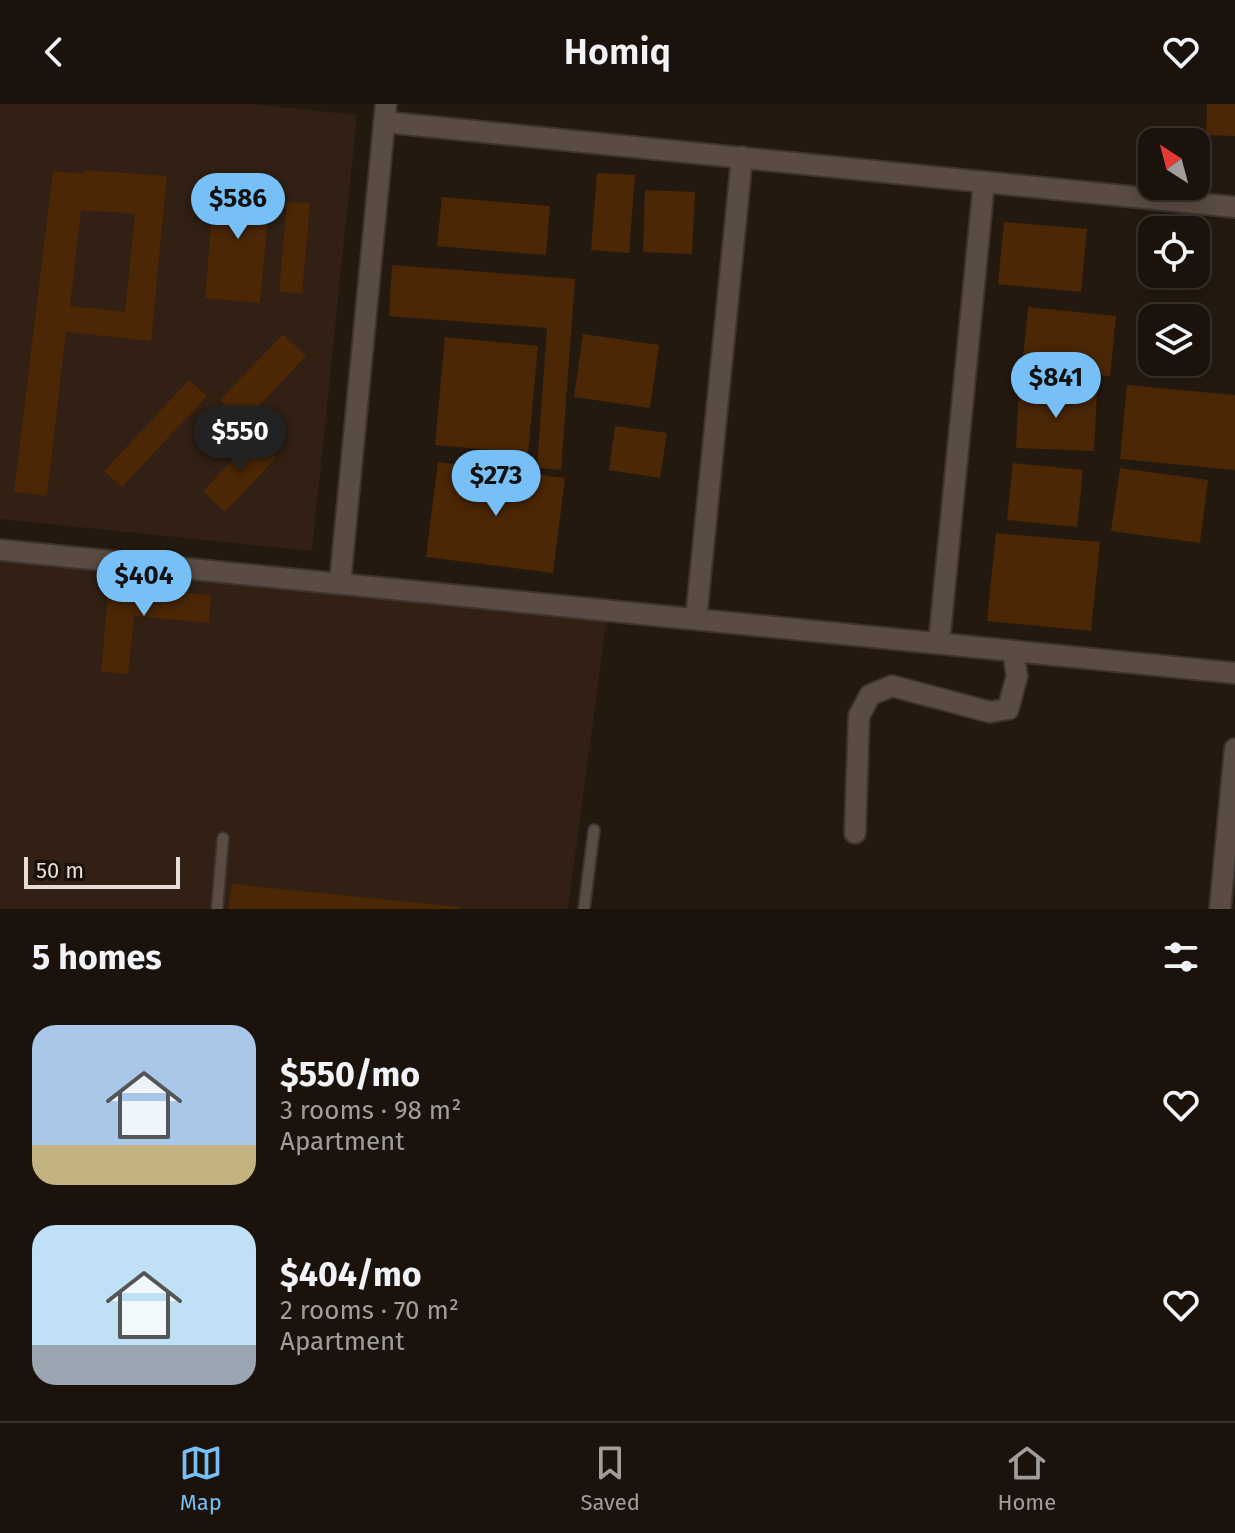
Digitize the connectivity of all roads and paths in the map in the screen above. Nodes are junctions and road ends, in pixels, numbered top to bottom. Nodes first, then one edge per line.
1 (385, 113) edge
2 (742, 157) junction
3 (984, 182) junction
4 (1235, 207) edge
5 (0, 550) edge
6 (340, 583) junction
7 (696, 619) junction
8 (939, 643) junction
9 (1013, 651) junction
10 (1235, 673) edge
11 (1235, 749) edge
12 (594, 830) dead end
13 (855, 833) dead end
14 (223, 838) dead end
15 (217, 909) edge
16 (584, 909) edge
17 (1220, 909) edge

1 - 2 street
1 - 6 street
2 - 3 street
2 - 7 street
3 - 4 street
3 - 8 street
5 - 6 street
6 - 7 street
7 - 8 street
8 - 9 street
9 - 10 street
9 - 13 street
11 - 17 street
12 - 16 lane
14 - 15 lane

